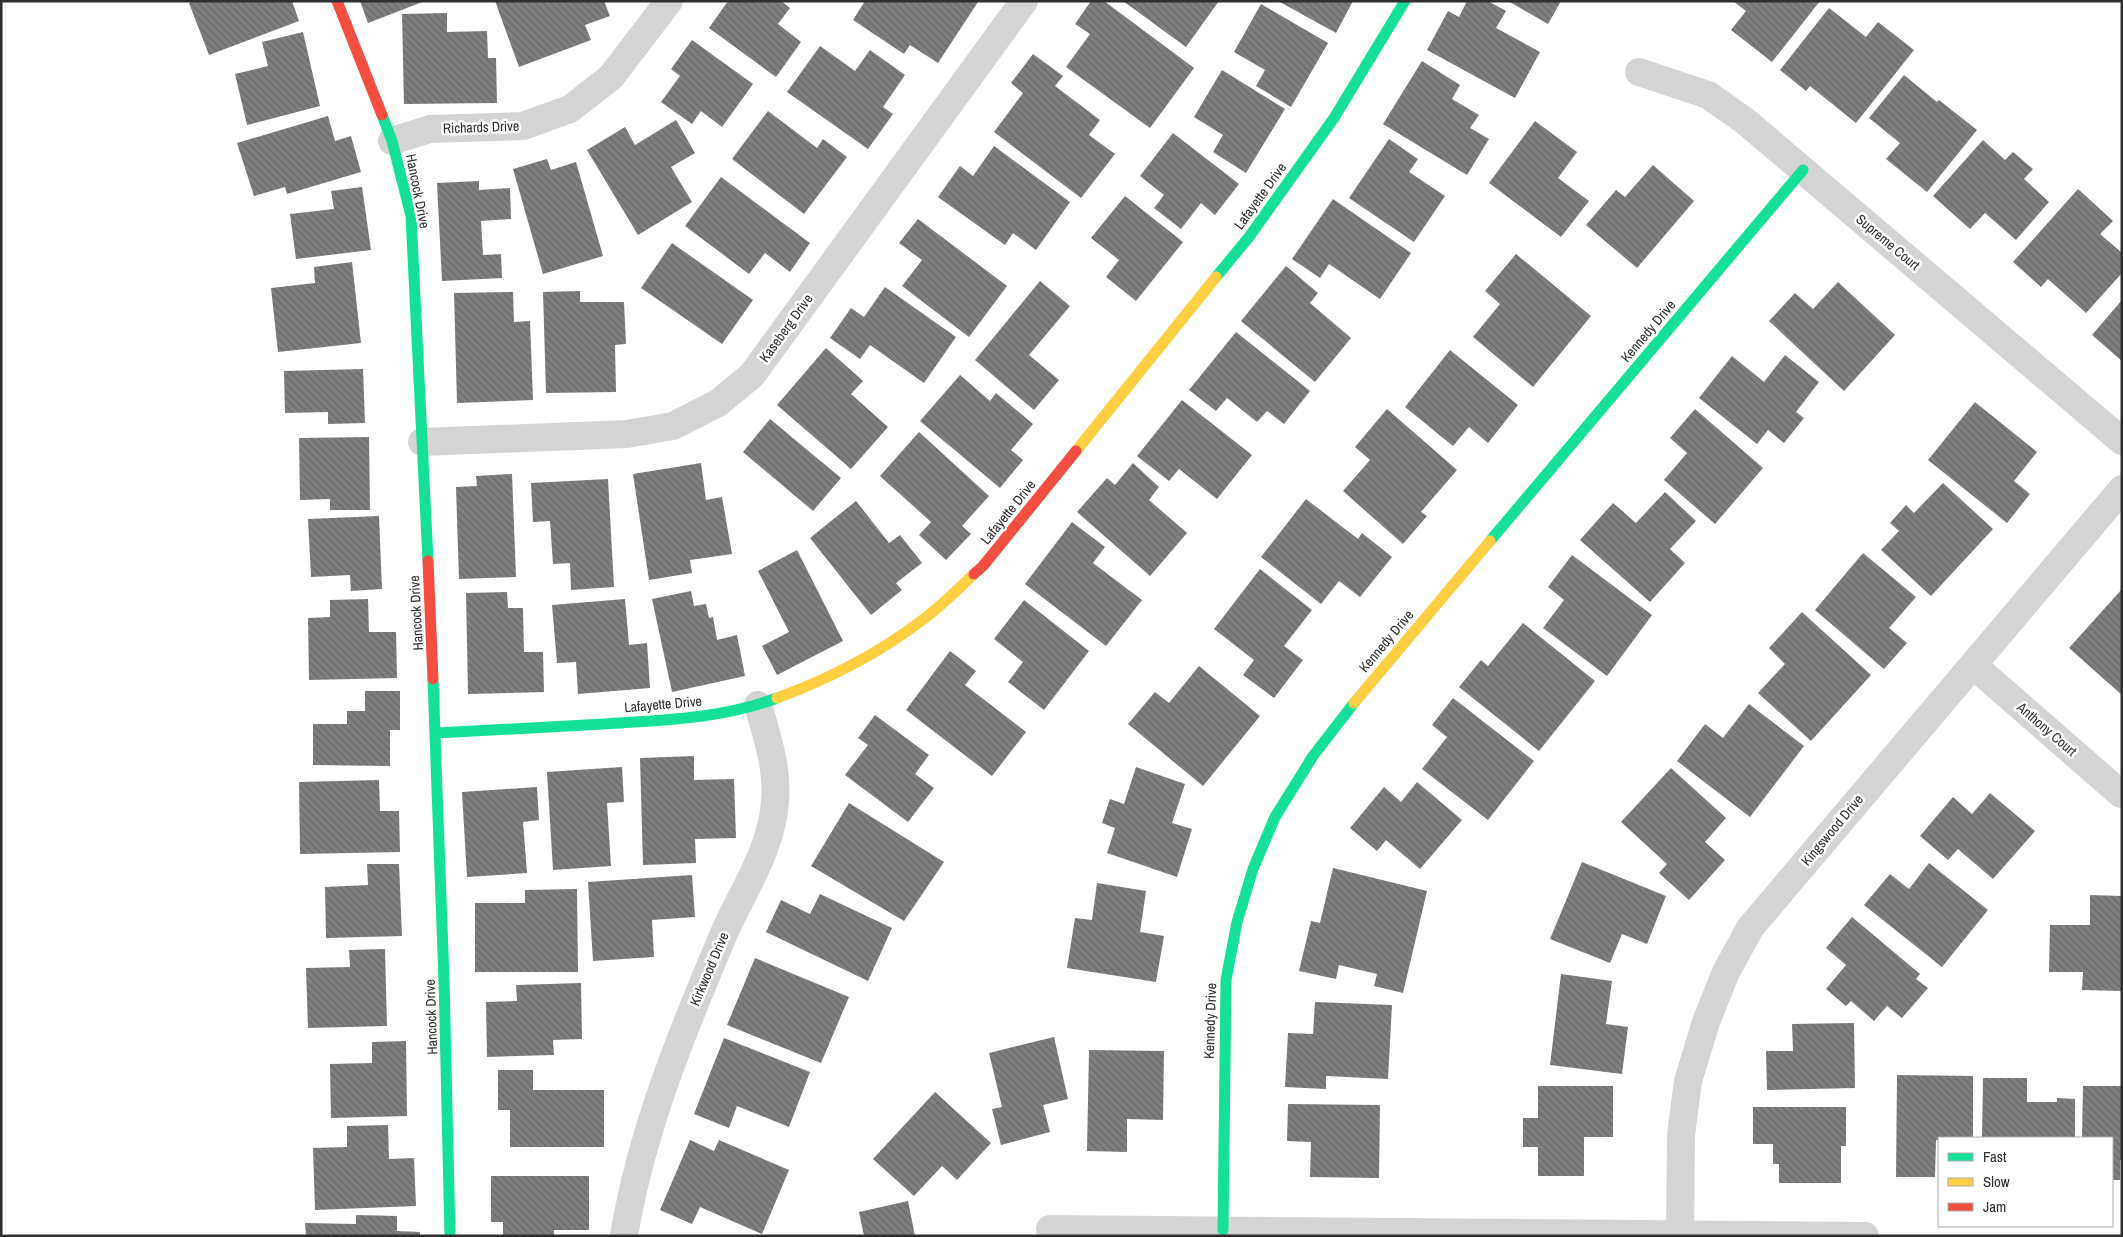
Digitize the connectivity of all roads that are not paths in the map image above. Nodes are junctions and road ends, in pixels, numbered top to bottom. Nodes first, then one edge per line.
1 (337, 1) edge
2 (669, 1) edge
3 (1024, 1) edge
4 (1405, 1) edge
5 (1639, 72) dead end
6 (392, 140) junction
7 (1803, 170) junction
8 (2122, 441) edge
9 (422, 442) junction
10 (2122, 489) edge
11 (1973, 665) junction
12 (758, 705) junction
13 (437, 733) junction
14 (2121, 794) edge
15 (1050, 1229) dead end
16 (1223, 1230) junction
17 (1680, 1234) junction
18 (450, 1236) edge
19 (624, 1236) edge
20 (1865, 1236) edge

1 - 6 street, Hancock Drive
2 - 6 street, Richards Drive
3 - 9 street, Kaseberg Drive
4 - 12 street, Lafayette Drive
5 - 7 street, Supreme Court
6 - 9 street, Hancock Drive
7 - 8 street, Supreme Court
7 - 16 street, Kennedy Drive
9 - 13 street, Hancock Drive
10 - 11 street, Kingswood Drive
11 - 14 street, Anthony Court
11 - 17 street, Kingswood Drive
12 - 13 street, Lafayette Drive
12 - 19 street, Kirkwood Drive
13 - 18 street, Hancock Drive
15 - 16 street
16 - 17 street
17 - 20 street

